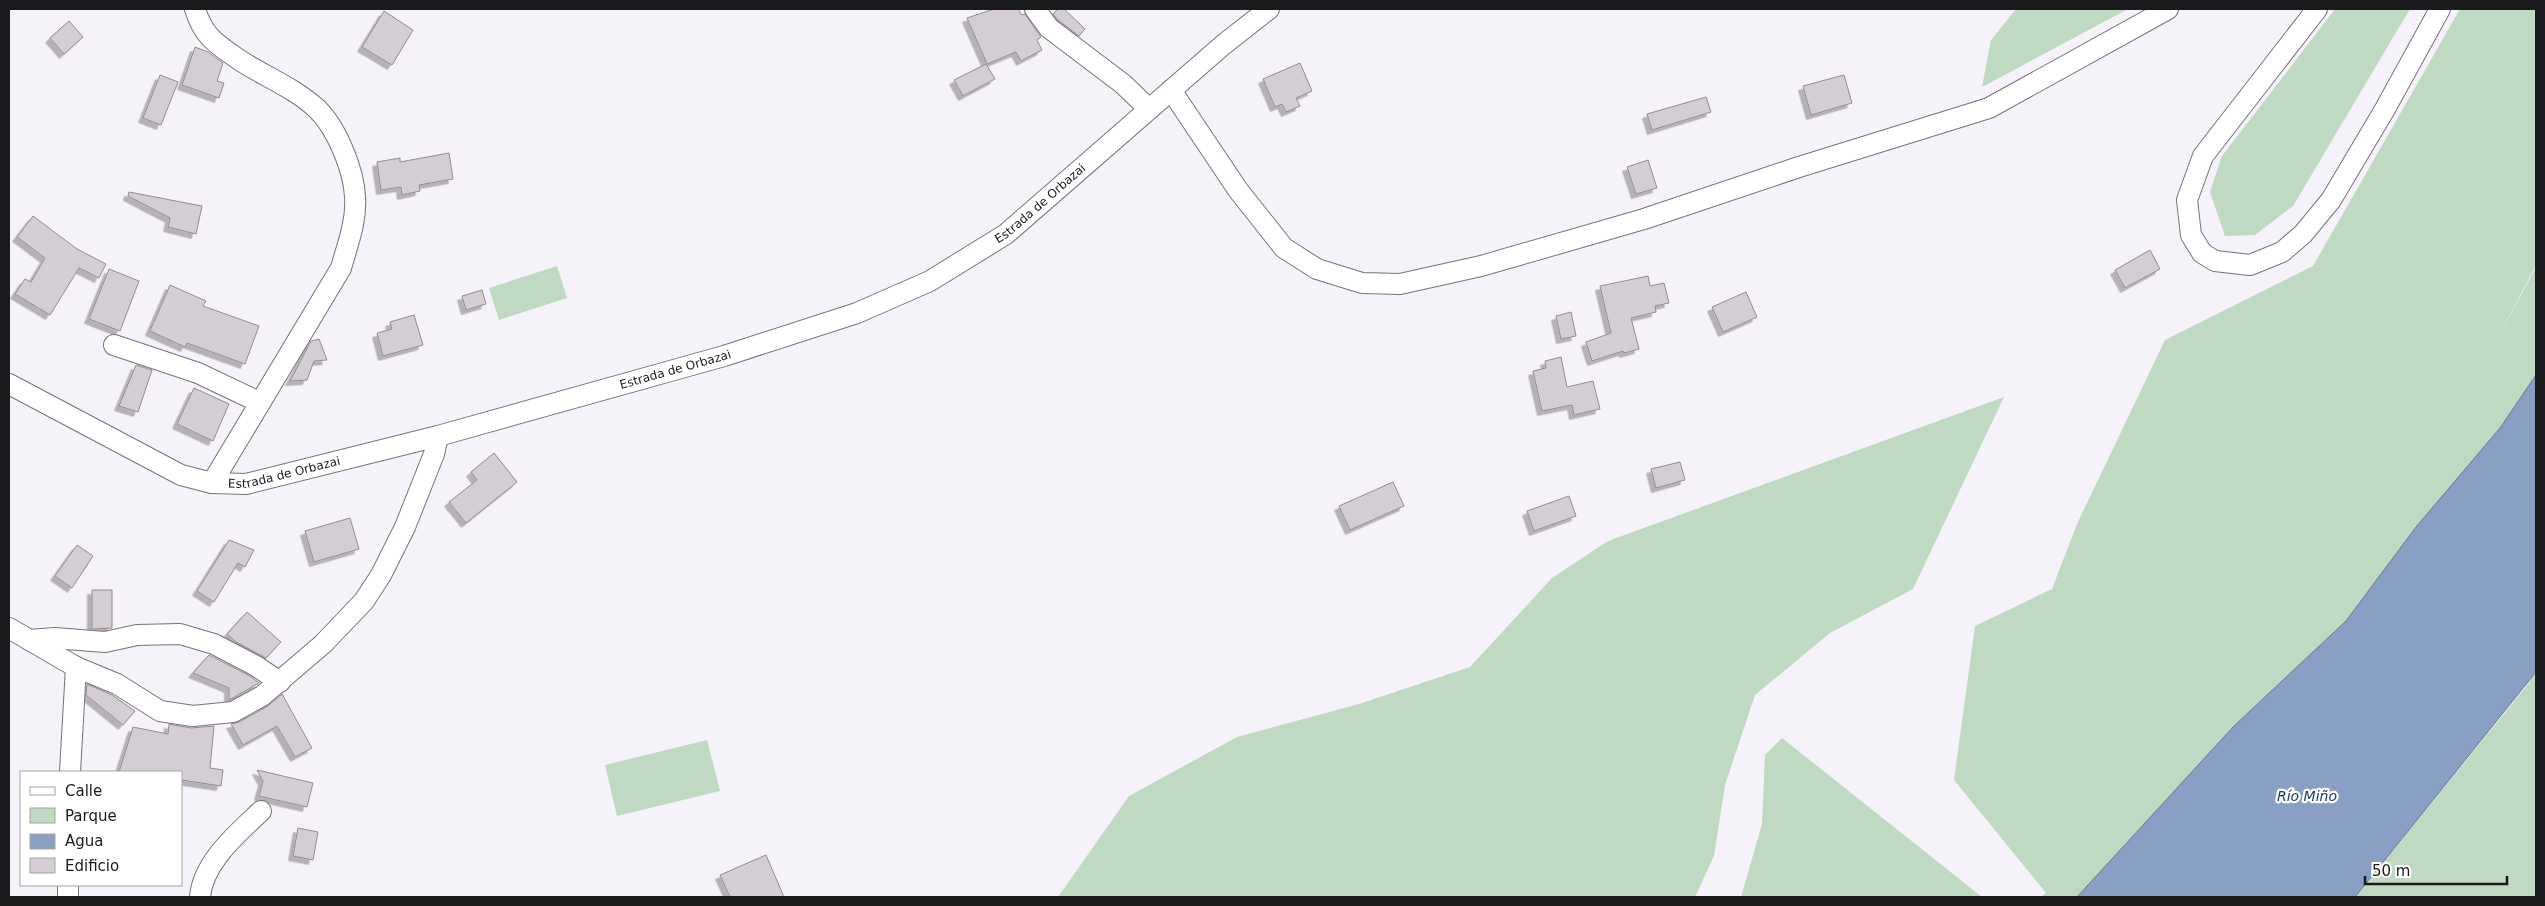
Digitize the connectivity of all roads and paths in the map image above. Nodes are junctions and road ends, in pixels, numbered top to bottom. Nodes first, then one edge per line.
1 (195, 9) edge
2 (1035, 9) edge
3 (1269, 9) edge
4 (2168, 9) edge
5 (2316, 9) edge
6 (2440, 9) edge
7 (1171, 90) junction
8 (1149, 110) junction
9 (114, 345) dead end
10 (9, 384) edge
11 (259, 402) junction
12 (438, 436) junction
13 (212, 483) junction
14 (9, 628) edge
15 (29, 640) junction
16 (76, 667) junction
17 (280, 682) junction
18 (70, 771) edge
19 (260, 811) dead end
20 (200, 897) edge

1 - 11 street
2 - 8 street
3 - 7 street, Estrada de Orbazai
4 - 7 street
5 - 6 street
7 - 8 street, Estrada de Orbazai
8 - 12 street, Estrada de Orbazai
9 - 11 street
10 - 13 street, Estrada de Orbazai
11 - 13 street
12 - 13 street, Estrada de Orbazai
12 - 17 street
14 - 15 street
15 - 16 street
15 - 17 street
16 - 17 street
16 - 18 street
19 - 20 street

